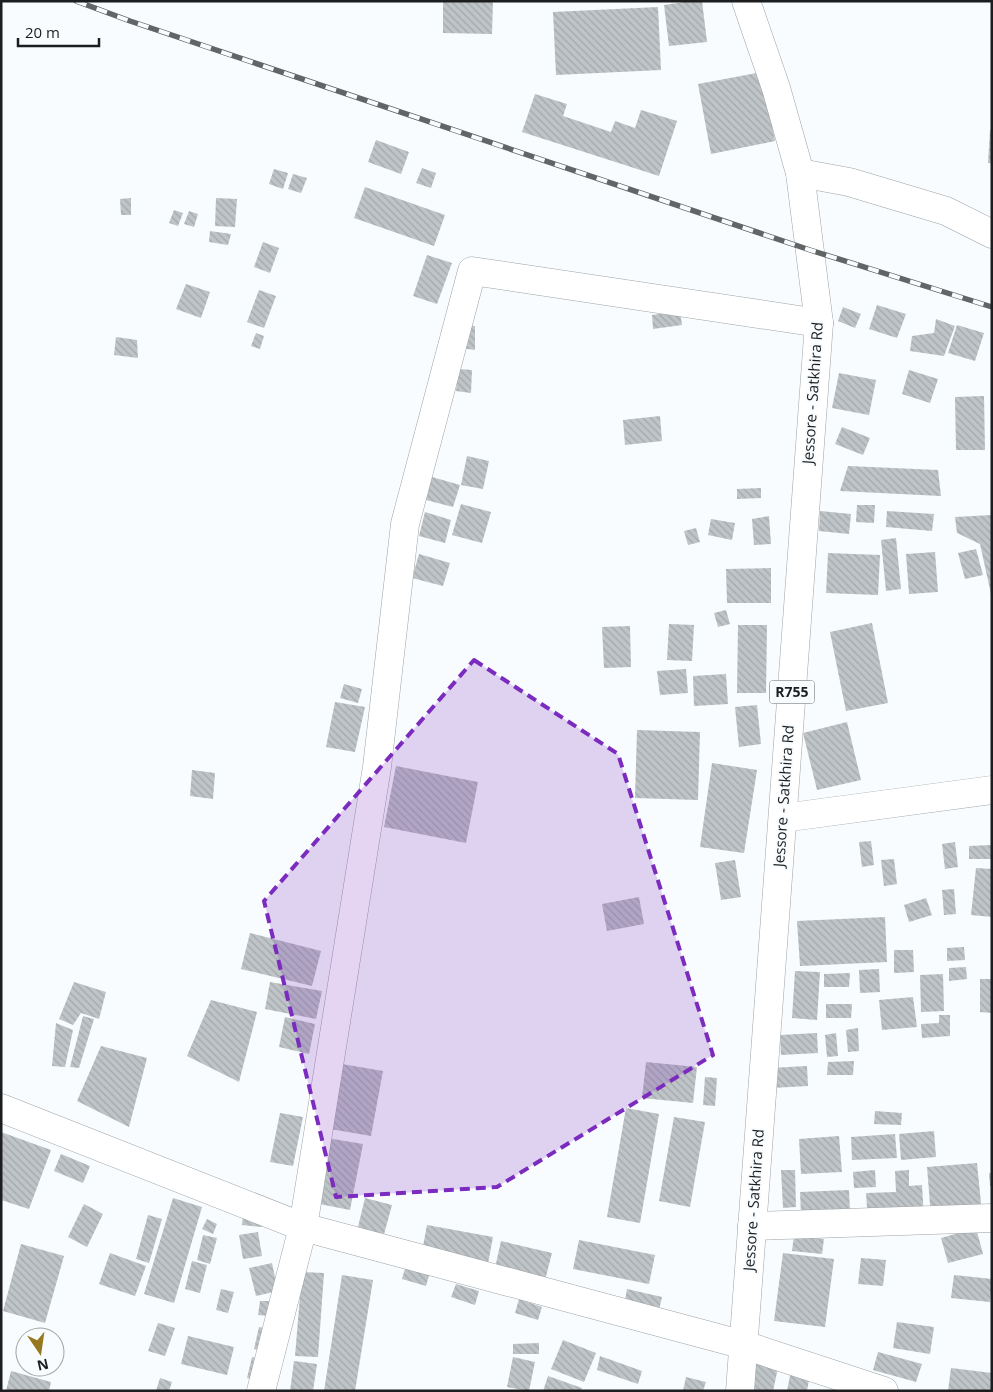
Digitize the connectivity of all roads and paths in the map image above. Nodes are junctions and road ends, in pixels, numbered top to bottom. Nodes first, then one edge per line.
1 (746, 1) edge
2 (800, 173) junction
3 (992, 234) edge
4 (819, 323) junction
5 (992, 790) edge
6 (782, 818) junction
7 (1, 1108) edge
8 (992, 1218) edge
9 (752, 1226) junction
10 (304, 1227) junction
11 (744, 1345) junction
12 (261, 1391) edge
13 (740, 1391) edge
14 (884, 1391) edge

1 - 2 street, Jessore - Satkhira Rd / R755
2 - 3 street
2 - 4 street, Jessore - Satkhira Rd / R755
4 - 6 street, Jessore - Satkhira Rd / R755
4 - 10 street
5 - 6 street
6 - 9 street, Jessore - Satkhira Rd / R755
7 - 10 street
8 - 9 street
9 - 11 street, Jessore - Satkhira Rd / R755
10 - 11 street
10 - 12 street
11 - 13 street, Jessore - Satkhira Rd / R755
11 - 14 street

